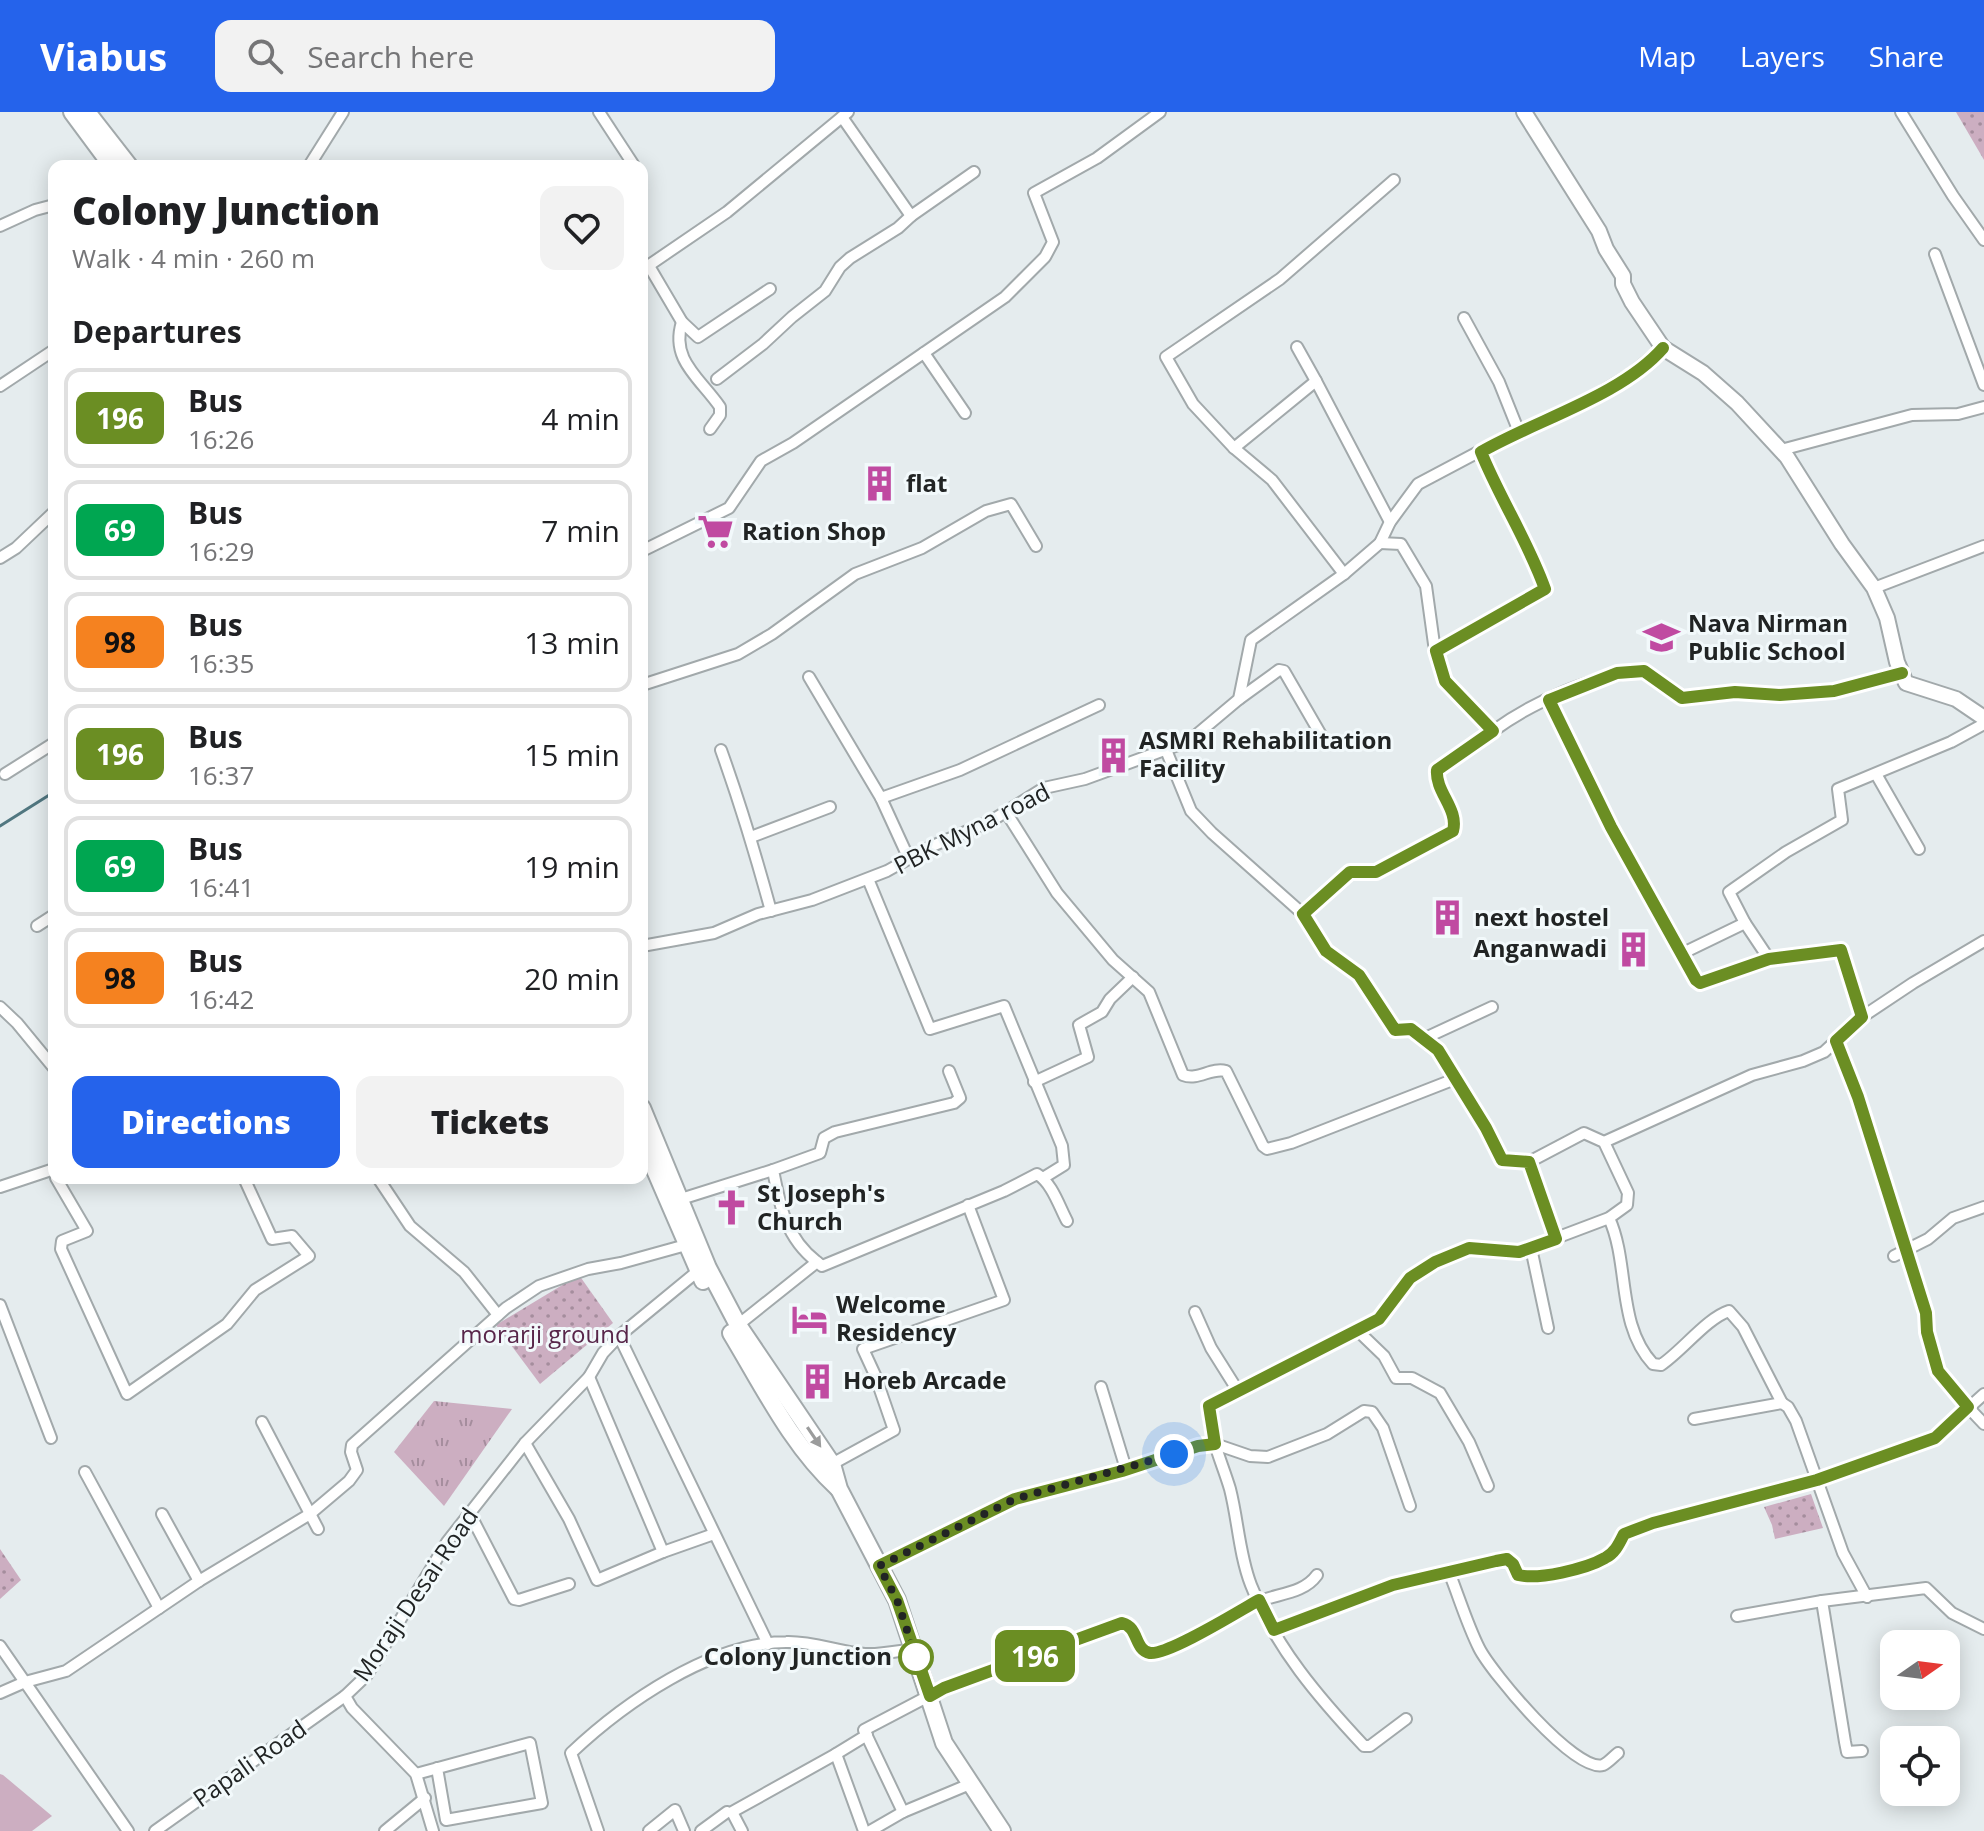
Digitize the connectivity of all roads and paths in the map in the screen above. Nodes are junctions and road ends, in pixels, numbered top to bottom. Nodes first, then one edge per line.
1 (72, 112) edge
2 (87, 112) edge
3 (343, 112) edge
4 (599, 112) edge
5 (1160, 112) edge
6 (1524, 112) edge
7 (1901, 112) edge
8 (845, 114) edge
9 (645, 155) dead end
10 (108, 160) edge
11 (124, 160) edge
12 (313, 160) edge
13 (629, 160) edge
14 (638, 160) edge
15 (974, 172) dead end
16 (1394, 180) dead end
17 (48, 207) edge
18 (911, 216) junction
19 (0, 226) edge
20 (1984, 240) edge
21 (1935, 254) dead end
22 (648, 266) edge
23 (648, 272) edge
24 (770, 289) dead end
25 (1464, 318) dead end
26 (682, 322) junction
27 (1297, 347) dead end
28 (1663, 348) junction
29 (924, 353) junction
30 (48, 354) edge
31 (717, 379) dead end
32 (1316, 381) junction
33 (1984, 385) edge
34 (0, 386) edge
35 (1984, 407) edge
36 (965, 413) dead end
37 (710, 429) dead end
38 (1519, 432) junction
39 (1234, 448) junction
40 (1781, 450) junction
41 (1481, 452) junction
42 (48, 518) edge
43 (1390, 522) junction
44 (1380, 543) junction
45 (1036, 546) dead end
46 (1984, 546) edge
47 (648, 548) edge
48 (0, 558) edge
49 (1344, 574) junction
50 (1874, 588) junction
51 (1436, 651) junction
52 (1902, 673) junction
53 (809, 677) dead end
54 (648, 683) edge
55 (1239, 699) junction
56 (1549, 700) junction
57 (1099, 705) dead end
58 (1984, 718) edge
59 (1984, 724) edge
60 (1493, 731) junction
61 (1321, 735) dead end
62 (48, 747) edge
63 (721, 750) dead end
64 (1166, 750) junction
65 (5, 774) dead end
66 (1876, 774) junction
67 (881, 798) junction
68 (830, 807) dead end
69 (1006, 812) junction
70 (751, 837) junction
71 (1919, 849) dead end
72 (909, 859) junction
73 (868, 879) junction
74 (771, 911) junction
75 (1303, 914) junction
76 (48, 919) edge
77 (1745, 923) junction
78 (37, 926) dead end
79 (1984, 941) edge
80 (648, 945) edge
81 (1681, 954) junction
82 (1769, 959) junction
83 (1133, 977) junction
84 (0, 1007) edge
85 (1492, 1007) dead end
86 (1862, 1017) junction
87 (1423, 1039) junction
88 (1836, 1041) junction
89 (48, 1060) edge
90 (949, 1071) dead end
91 (1455, 1079) junction
92 (1034, 1082) junction
93 (648, 1122) edge
94 (1604, 1142) junction
95 (648, 1154) edge
96 (1529, 1162) junction
97 (773, 1170) junction
98 (48, 1174) edge
99 (1043, 1178) junction
100 (61, 1184) edge
101 (247, 1184) edge
102 (382, 1184) edge
103 (0, 1187) edge
104 (681, 1199) junction
105 (968, 1205) junction
106 (1984, 1207) edge
107 (1609, 1218) junction
108 (1067, 1221) dead end
109 (1556, 1239) junction
110 (686, 1245) junction
111 (1531, 1248) junction
112 (1906, 1250) junction
113 (1894, 1256) dead end
114 (817, 1262) junction
115 (698, 1271) junction
116 (0, 1305) edge
117 (1195, 1312) dead end
118 (498, 1315) junction
119 (738, 1325) junction
120 (1548, 1328) dead end
121 (1358, 1331) junction
122 (619, 1336) junction
123 (589, 1377) junction
124 (1101, 1387) dead end
125 (1238, 1391) junction
126 (1984, 1394) edge
127 (1782, 1403) junction
128 (1968, 1407) junction
129 (788, 1412) junction
130 (1694, 1419) dead end
131 (262, 1422) dead end
132 (1984, 1424) edge
133 (51, 1438) dead end
134 (525, 1443) junction
135 (1215, 1444) junction
136 (832, 1464) junction
137 (1126, 1469) junction
138 (85, 1472) dead end
139 (1817, 1480) junction
140 (1488, 1486) dead end
141 (839, 1489) junction
142 (1410, 1506) dead end
143 (162, 1514) dead end
144 (310, 1514) junction
145 (470, 1514) junction
146 (318, 1529) dead end
147 (714, 1534) junction
148 (663, 1552) junction
149 (879, 1566) junction
150 (1449, 1572) junction
151 (1317, 1575) dead end
152 (199, 1581) junction
153 (569, 1584) dead end
154 (1867, 1597) junction
155 (1259, 1600) junction
156 (1822, 1601) junction
157 (159, 1608) junction
158 (1737, 1616) dead end
159 (1984, 1629) edge
160 (1274, 1630) junction
161 (768, 1644) junction
162 (0, 1646) edge
163 (914, 1649) junction
164 (25, 1682) junction
165 (0, 1693) edge
166 (345, 1696) junction
167 (930, 1696) junction
168 (1406, 1719) dead end
169 (867, 1735) junction
170 (1862, 1751) dead end
171 (1618, 1753) dead end
172 (836, 1754) junction
173 (437, 1768) junction
174 (416, 1774) junction
175 (970, 1784) junction
176 (425, 1798) junction
177 (727, 1812) dead end
178 (903, 1812) junction
179 (128, 1831) edge
180 (155, 1831) edge
181 (385, 1831) edge
182 (433, 1831) edge
183 (598, 1831) edge
184 (649, 1831) edge
185 (684, 1831) edge
186 (701, 1831) edge
187 (742, 1831) edge
188 (867, 1831) edge
189 (1002, 1831) edge

1 - 10 main road
2 - 11 main road
3 - 12 street
4 - 13 street
5 - 29 street
6 - 28 street
7 - 20 street
8 - 18 street
8 - 22 street
9 - 14 street
15 - 18 street
16 - 39 street
17 - 19 street
18 - 31 street
21 - 33 street
23 - 26 street
24 - 26 street
25 - 38 street
26 - 37 street
27 - 32 street
28 - 38 street
28 - 40 street
29 - 36 street
29 - 47 street
30 - 34 street
32 - 39 street
32 - 43 street
35 - 40 street
38 - 41 street
39 - 49 street
40 - 50 street
41 - 43 street
41 - 51 street
42 - 48 street
43 - 44 street
44 - 49 street
44 - 51 street
45 - 54 street
46 - 50 street
49 - 55 street
50 - 52 street
51 - 60 street
52 - 56 street
52 - 58 street
53 - 67 street
55 - 61 street, PBK Myna road
55 - 64 street, PBK Myna road
56 - 60 street
56 - 81 street
57 - 67 street
59 - 66 street
60 - 75 street
62 - 65 street
63 - 70 street
64 - 69 street, PBK Myna road
64 - 75 street
66 - 71 street
66 - 77 street
67 - 72 street
68 - 70 street
69 - 72 street, PBK Myna road
69 - 83 street
70 - 74 street
72 - 73 street, PBK Myna road
73 - 74 street, PBK Myna road
73 - 92 street
74 - 80 street, PBK Myna road
75 - 87 street
76 - 78 street
77 - 81 street
77 - 82 street
79 - 86 street
81 - 82 street
82 - 86 street
83 - 91 street
83 - 92 street
84 - 89 street
85 - 87 street
86 - 88 street
87 - 91 street
88 - 94 street
88 - 112 street
90 - 97 street
91 - 96 street
92 - 99 street
93 - 104 main road
94 - 96 street
94 - 107 street
95 - 110 main road
96 - 109 street
97 - 104 street
97 - 114 street
98 - 103 street
99 - 105 street
99 - 108 street
100 - 101 street
102 - 118 street
104 - 119 main road
105 - 114 street
105 - 136 street
106 - 112 street
107 - 109 street
107 - 127 street
109 - 111 street
110 - 115 main road
110 - 118 street
111 - 120 street
111 - 121 street
112 - 113 street
112 - 128 street
114 - 119 street
115 - 122 street, Moraji Desai Road
115 - 129 main road
116 - 133 street
117 - 125 street
118 - 144 street
119 - 129 main road
121 - 125 street
121 - 140 street
122 - 123 street, Moraji Desai Road
122 - 147 street
123 - 134 street, Moraji Desai Road
123 - 148 street
124 - 137 street
125 - 135 street
126 - 128 street
127 - 130 street
127 - 139 street
128 - 132 street
128 - 139 street
129 -> 136 main road
129 - 141 main road
131 - 144 street
134 - 145 street, Moraji Desai Road
134 - 148 street
135 - 137 street
135 - 142 street
135 - 155 street
136 - 141 main road
137 - 149 street
138 - 157 street
139 - 150 street
139 - 154 street
141 - 149 main road
143 - 152 street
144 - 146 street
144 - 152 street
145 - 153 street
145 - 166 street, Moraji Desai Road
147 - 148 street
147 - 161 street
149 - 163 main road
150 - 160 street
150 - 171 street
151 - 155 street
152 - 157 street
154 - 156 street
154 - 159 street
155 - 160 street
155 - 167 street
156 - 158 street
156 - 170 street
157 - 164 street
160 - 168 street
161 - 163 street
161 - 183 street
162 - 164 street
163 - 167 main road
164 - 165 street
164 - 179 street
166 - 174 street, Moraji Desai Road
166 - 180 street, Papali Road
167 - 169 street
167 - 175 main road
169 - 172 street
169 - 178 street
172 - 187 street
172 - 188 street
173 - 173 street
173 - 174 street
174 - 176 street, Moraji Desai Road
175 - 178 street
175 - 189 main road
176 - 181 street
176 - 182 street, Moraji Desai Road
177 - 186 street
178 - 188 street
184 - 185 street

